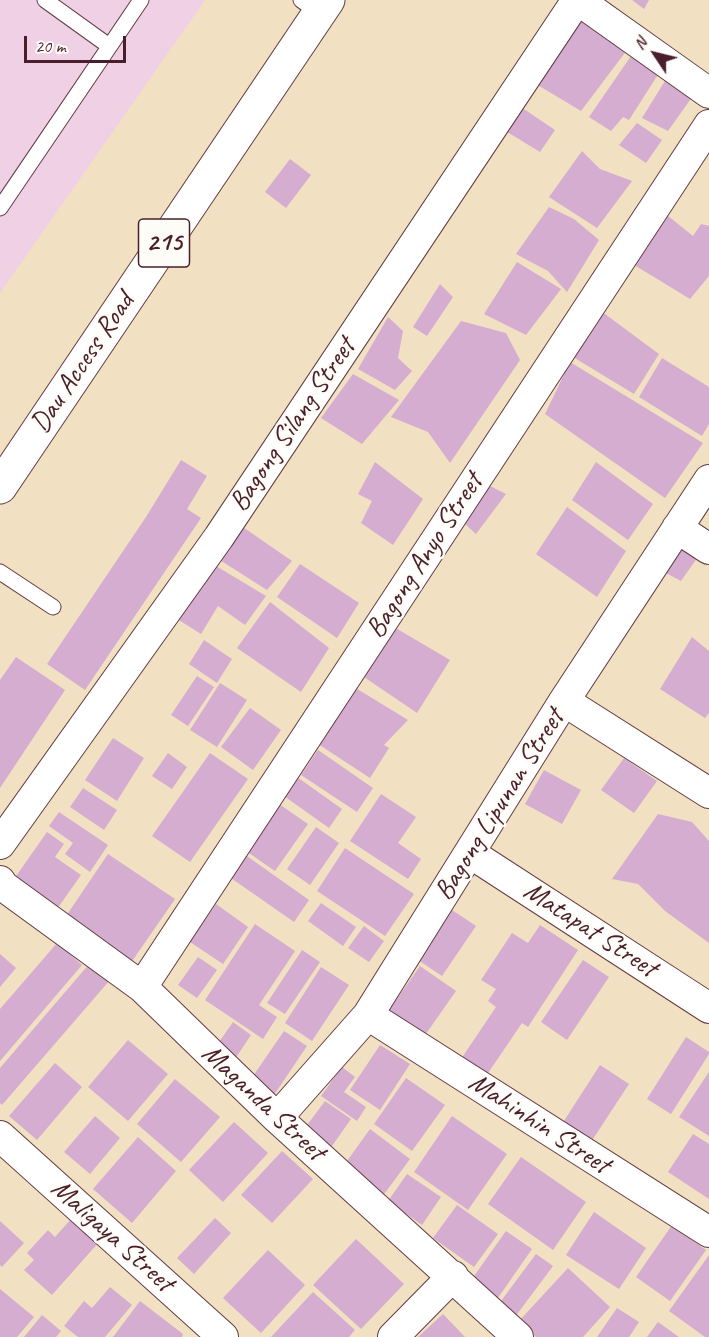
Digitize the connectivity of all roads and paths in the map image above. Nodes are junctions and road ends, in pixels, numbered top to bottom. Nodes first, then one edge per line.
1 (45, 0) edge
2 (141, 0) edge
3 (578, 0) edge
4 (316, 4) edge
5 (109, 46) junction
6 (709, 93) edge
7 (709, 125) edge
8 (0, 208) edge
9 (709, 480) edge
10 (0, 487) edge
11 (677, 528) junction
12 (709, 549) edge
13 (0, 572) edge
14 (53, 606) dead end
15 (564, 701) junction
16 (709, 793) edge
17 (0, 844) edge
18 (470, 853) junction
19 (0, 881) edge
20 (142, 987) junction
21 (709, 1008) edge
22 (368, 1015) junction
23 (277, 1118) junction
24 (0, 1136) edge
25 (709, 1233) edge
26 (453, 1276) junction
27 (223, 1337) edge
28 (393, 1337) edge
29 (518, 1337) edge

1 - 5 lane
2 - 5 lane
3 - 6 street
3 - 17 street, Bagong Silang Street
4 - 10 main road, Dau Access Road / 215
5 - 8 lane
7 - 20 street, Bagong Anyo Street
9 - 11 street, Bagong Lipunan Street
11 - 12 street
11 - 15 street, Bagong Lipunan Street
13 - 14 lane
15 - 16 street
15 - 18 street, Bagong Lipunan Street
18 - 21 street, Matapat Street
18 - 22 street, Bagong Lipunan Street
19 - 20 street, Maganda Street
20 - 23 street, Maganda Street
22 - 23 street, Bagong Lipunan Street
22 - 25 street, Mahinhin Street
23 - 26 street, Maganda Street
24 - 27 street, Maligaya Street
26 - 28 street
26 - 29 street, Maganda Street

